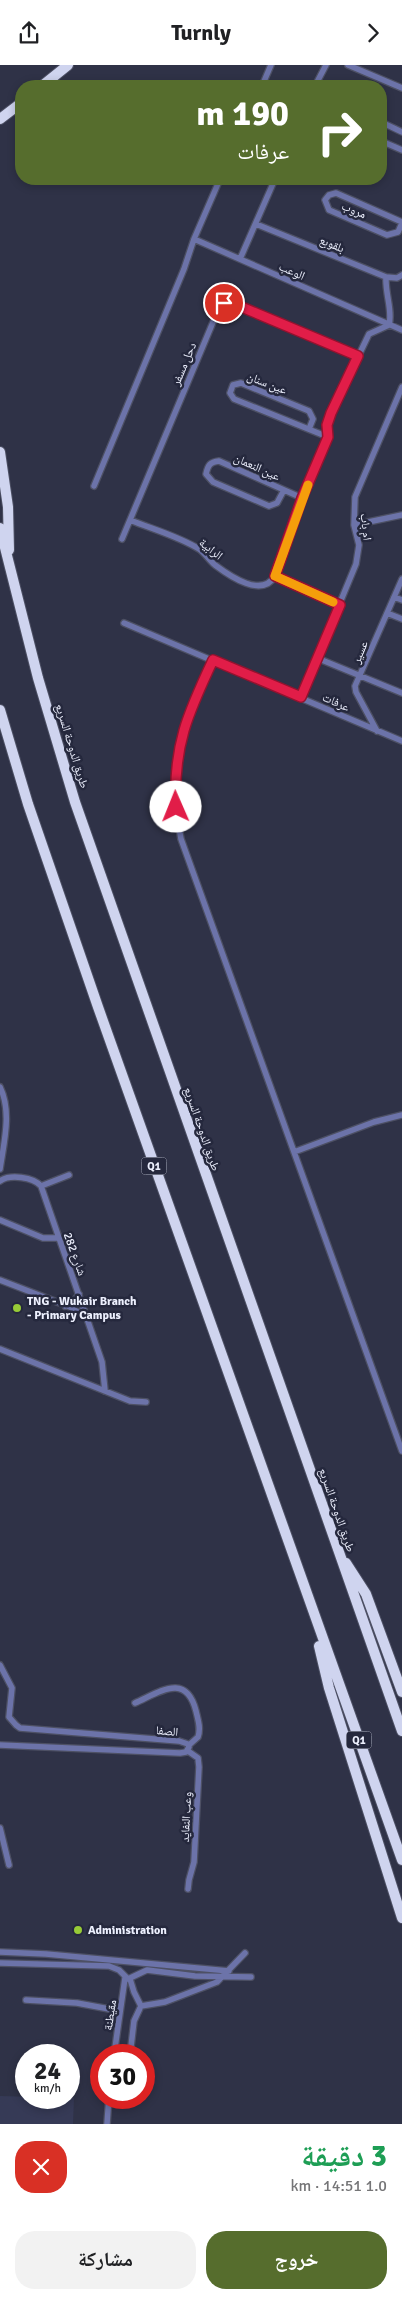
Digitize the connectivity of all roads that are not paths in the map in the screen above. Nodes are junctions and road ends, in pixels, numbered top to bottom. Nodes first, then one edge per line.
1 (68, 65) edge
2 (271, 65) edge
3 (326, 65) edge
4 (348, 65) edge
5 (49, 80) edge
6 (265, 80) edge
7 (318, 80) edge
8 (383, 80) edge
9 (387, 82) edge
10 (402, 88) edge
11 (15, 108) edge
12 (0, 119) edge
13 (387, 125) edge
14 (402, 131) edge
15 (387, 144) edge
16 (402, 150) edge
17 (217, 185) edge
18 (273, 185) edge
19 (402, 223) edge
20 (256, 225) junction
21 (194, 239) junction
22 (240, 259) junction
23 (402, 275) edge
24 (386, 277) junction
25 (389, 325) junction
26 (402, 330) edge
27 (358, 356) junction
28 (402, 388) edge
29 (309, 429) junction
30 (328, 437) junction
31 (0, 452) edge
32 (94, 486) dead end
33 (284, 490) junction
34 (302, 498) junction
35 (402, 515) edge
36 (130, 520) junction
37 (354, 525) junction
38 (0, 528) edge
39 (122, 539) dead end
40 (8, 564) junction
41 (275, 576) junction
42 (402, 579) edge
43 (394, 597) junction
44 (402, 601) edge
45 (340, 605) junction
46 (387, 613) junction
47 (402, 619) edge
48 (124, 623) dead end
49 (317, 658) junction
50 (213, 660) junction
51 (361, 675) junction
52 (402, 693) edge
53 (301, 697) junction
54 (0, 711) edge
55 (377, 731) junction
56 (402, 741) edge
57 (0, 1087) edge
58 (402, 1115) edge
59 (294, 1152) junction
60 (0, 1169) edge
61 (69, 1175) dead end
62 (9, 1177) junction
63 (0, 1181) edge
64 (41, 1186) junction
65 (0, 1220) edge
66 (59, 1238) junction
67 (0, 1280) edge
68 (79, 1294) junction
69 (65, 1305) junction
70 (87, 1318) junction
71 (0, 1349) edge
72 (105, 1391) junction
73 (146, 1402) dead end
74 (402, 1451) edge
75 (339, 1553) junction
76 (315, 1620) junction
77 (0, 1665) edge
78 (402, 1692) edge
79 (135, 1703) dead end
80 (402, 1731) edge
81 (0, 1745) edge
82 (188, 1748) junction
83 (0, 1828) edge
84 (402, 1860) edge
85 (9, 1865) dead end
86 (188, 1889) dead end
87 (402, 1918) edge
88 (0, 1952) edge
89 (245, 1953) dead end
90 (0, 1963) edge
91 (229, 1971) junction
92 (222, 1977) junction
93 (251, 1977) dead end
94 (128, 1978) junction
95 (26, 2000) dead end
96 (141, 2006) junction
97 (120, 2011) junction
98 (116, 2044) edge
99 (131, 2044) edge
100 (108, 2109) edge
101 (107, 2124) edge

1 - 5 highway
2 - 6 street
3 - 7 street
4 - 8 street
9 - 10 street
11 - 12 highway
13 - 14 street
15 - 16 street
17 - 21 street
18 - 20 street
19 - 19 street, مروب
20 - 22 street
20 - 24 street, بلقوبع
21 - 22 street, الوعب
21 - 32 street
22 - 25 street, الوعب
23 - 24 street, بلقوبع
24 - 25 street
25 - 26 street, الوعب
25 - 27 street
27 - 30 street
27 - 36 street, دحل مسفر
28 - 37 street, ام باب
29 - 29 street, عين سنان
29 - 30 street, عين سنان
30 - 34 street
31 - 40 highway
33 - 33 street, عين النعمان
33 - 34 street, عين النعمان
34 - 41 street
35 - 37 street
36 - 39 street, دحل مسفر
36 - 41 street, الرابية
37 - 45 street, ام باب
38 - 40 highway, طريق الدوحة السريع
40 - 75 highway, طريق الدوحة السريع
41 - 45 street
42 - 43 street, عسير
43 - 44 street
43 - 46 street, عسير
45 - 49 street, ام باب
46 - 47 street
46 - 51 street, عسير
48 - 50 street, عرفات
49 - 51 street
49 - 53 street, ام باب
50 - 53 street, عرفات
50 - 59 street
51 - 52 street
51 - 55 street, عسير
53 - 55 street, عرفات
54 - 76 highway, Q1
55 - 56 street, عرفات
57 - 60 street
58 - 59 street
59 - 74 street
60 - 62 street
61 - 64 street
62 - 63 street
62 - 64 street
64 - 66 street, شارع 282
65 - 66 street
66 - 68 street, شارع 282
67 - 69 street
68 - 69 street
68 - 70 street, شارع 282
69 - 70 street
70 - 72 street, شارع 282
71 - 72 street
72 - 73 street
75 - 78 highway
75 - 80 highway, طريق الدوحة السريع
76 - 84 highway, Q1
76 - 87 highway
77 - 82 street, الصفا
79 - 82 street
81 - 82 street, الصفا
82 - 86 street, وعب النفايد
83 - 85 street
88 - 91 street
89 - 91 street
90 - 94 street
91 - 92 street
92 - 93 street
92 - 94 street
92 - 96 street
94 - 96 street, مقيطنة
94 - 97 street, مقيطنة
95 - 97 street
96 - 99 street, مقيطنة
97 - 98 street, مقيطنة
100 - 101 street

